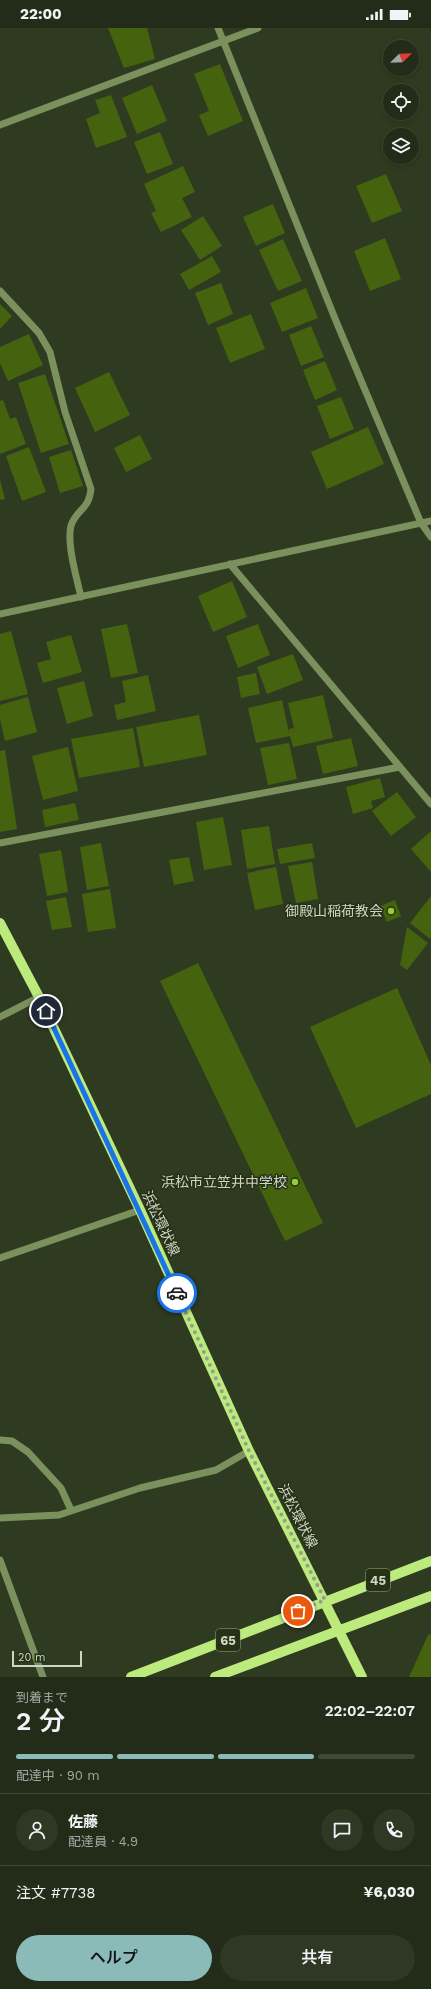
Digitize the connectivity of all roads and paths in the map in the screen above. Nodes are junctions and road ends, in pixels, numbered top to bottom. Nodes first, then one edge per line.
1 (218, 28) edge
2 (258, 28) edge
3 (224, 41) junction
4 (0, 125) edge
5 (0, 291) edge
6 (431, 521) edge
7 (421, 523) junction
8 (431, 537) edge
9 (230, 564) junction
10 (80, 597) junction
11 (0, 614) edge
12 (400, 767) junction
13 (431, 804) edge
14 (0, 843) edge
15 (0, 923) edge
16 (39, 996) junction
17 (0, 1017) edge
18 (140, 1210) junction
19 (0, 1258) edge
20 (0, 1440) edge
21 (249, 1451) junction
22 (71, 1510) junction
23 (0, 1518) edge
24 (0, 1560) edge
25 (431, 1561) edge
26 (431, 1596) edge
27 (325, 1600) junction
28 (339, 1631) junction
29 (43, 1677) edge
30 (131, 1677) edge
31 (214, 1677) edge
32 (362, 1677) edge

1 - 3 street
2 - 3 street
3 - 4 street
3 - 7 street
5 - 10 street
6 - 7 street
7 - 8 street
7 - 9 street
9 - 10 street
9 - 12 street
10 - 11 street
12 - 13 street
12 - 14 street
15 - 16 main road, 浜松環状線
16 - 17 street
16 - 18 main road, 浜松環状線
18 - 19 street
18 - 21 main road, 浜松環状線
20 - 22 street
21 - 22 street
21 - 27 main road, 浜松環状線
22 - 23 street
24 - 29 street
25 - 27 main road, 45
26 - 28 main road, 45
27 - 28 main road, 浜松環状線
27 - 30 main road, 65
28 - 31 main road, 65
28 - 32 main road, 浜松環状線

